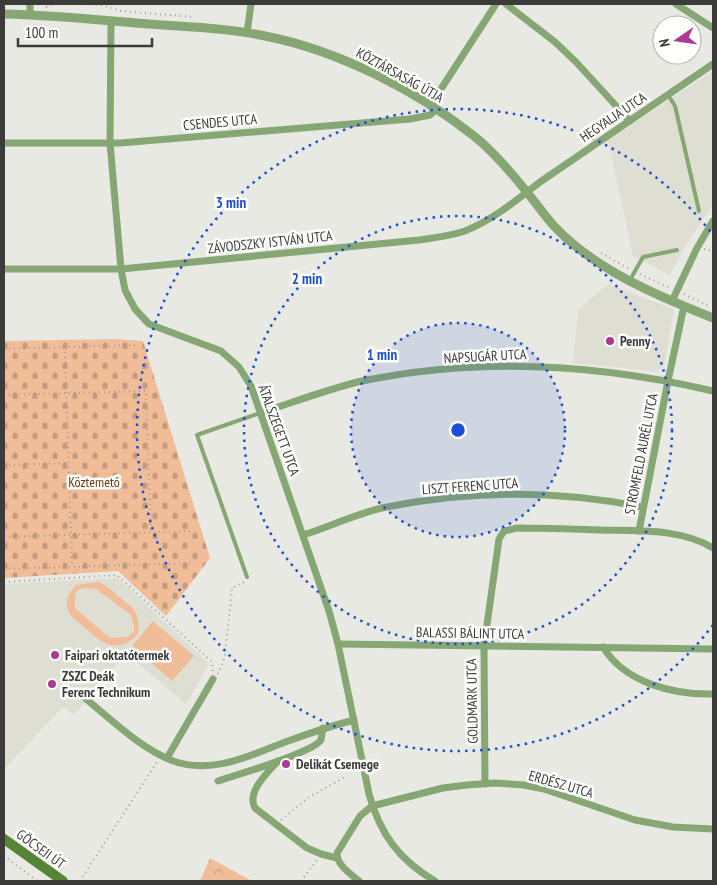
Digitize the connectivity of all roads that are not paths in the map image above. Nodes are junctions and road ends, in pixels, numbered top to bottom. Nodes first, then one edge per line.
1 (30, 4) edge
2 (251, 4) edge
3 (496, 4) edge
4 (506, 4) edge
5 (676, 4) edge
6 (4, 14) edge
7 (30, 15) junction
8 (111, 21) junction
9 (713, 28) edge
10 (247, 33) junction
11 (713, 64) edge
12 (668, 95) junction
13 (433, 108) junction
14 (630, 121) junction
15 (4, 143) edge
16 (110, 143) junction
17 (527, 192) junction
18 (699, 210) dead end
19 (713, 221) edge
20 (677, 250) dead end
21 (4, 269) edge
22 (121, 269) junction
23 (632, 275) junction
24 (672, 300) junction
25 (684, 306) junction
26 (713, 318) edge
27 (668, 381) junction
28 (713, 391) edge
29 (260, 413) junction
30 (643, 507) junction
31 (639, 531) junction
32 (303, 535) junction
33 (713, 548) edge
34 (247, 577) road end
35 (338, 644) junction
36 (484, 646) junction
37 (603, 647) junction
38 (713, 648) edge
39 (213, 679) road end
40 (713, 694) edge
41 (86, 698) dead end
42 (354, 720) junction
43 (323, 728) junction
44 (164, 756) junction
45 (278, 761) junction
46 (218, 781) dead end
47 (485, 784) junction
48 (372, 806) junction
49 (713, 829) edge
50 (4, 839) edge
51 (337, 858) junction
52 (63, 881) edge
53 (360, 881) edge
54 (435, 881) edge

1 - 7 street
2 - 10 street
3 - 13 street
4 - 14 street
5 - 9 street
6 - 7 street, KÖZTÁRSASÁG ÚTJA
7 - 8 street, KÖZTÁRSASÁG ÚTJA
8 - 10 street, KÖZTÁRSASÁG ÚTJA
8 - 16 street, ÁTALSZEGETT UTCA
10 - 13 street, KÖZTÁRSASÁG ÚTJA
11 - 12 street, HEGYALJA UTCA
12 - 14 street, HEGYALJA UTCA
12 - 18 lane
13 - 16 street, CSENDES UTCA
13 - 17 street, KÖZTÁRSASÁG ÚTJA
14 - 17 street, HEGYALJA UTCA
15 - 16 street, CSENDES UTCA
16 - 22 street, ÁTALSZEGETT UTCA
17 - 22 street, ZÁVODSZKY ISTVÁN UTCA
17 - 23 street, KÖZTÁRSASÁG ÚTJA
19 - 24 street
20 - 23 lane
21 - 22 street, ZÁVODSZKY ISTVÁN UTCA
22 - 29 street, ÁTALSZEGETT UTCA
23 - 24 street, KÖZTÁRSASÁG ÚTJA
24 - 25 street, KÖZTÁRSASÁG ÚTJA
25 - 26 street, KÖZTÁRSASÁG ÚTJA
25 - 27 street, STROMFELD AURÉL UTCA
27 - 28 street, NAPSUGÁR UTCA
27 - 29 street, NAPSUGÁR UTCA
27 - 30 street, STROMFELD AURÉL UTCA
29 - 32 street, ÁTALSZEGETT UTCA
29 - 34 lane
30 - 31 street, STROMFELD AURÉL UTCA
30 - 32 street, LISZT FERENC UTCA
31 - 33 street
31 - 36 street, GOLDMARK UTCA
32 - 35 street, ÁTALSZEGETT UTCA
35 - 36 street, BALASSI BÁLINT UTCA
35 - 42 street, ÁTALSZEGETT UTCA
36 - 37 street, BALASSI BÁLINT UTCA
36 - 47 street, GOLDMARK UTCA
37 - 38 street, BALASSI BÁLINT UTCA
37 - 40 street
39 - 44 street
41 - 44 street
42 - 43 street
42 - 48 street, ÁTALSZEGETT UTCA
43 - 44 street
43 - 45 street
45 - 46 street
45 - 51 street
47 - 48 street, ERDÉSZ UTCA
47 - 49 street, ERDÉSZ UTCA
48 - 51 street
48 - 54 street, ÁTALSZEGETT UTCA
50 - 52 main road, GÖCSEJI ÚT
51 - 53 street

